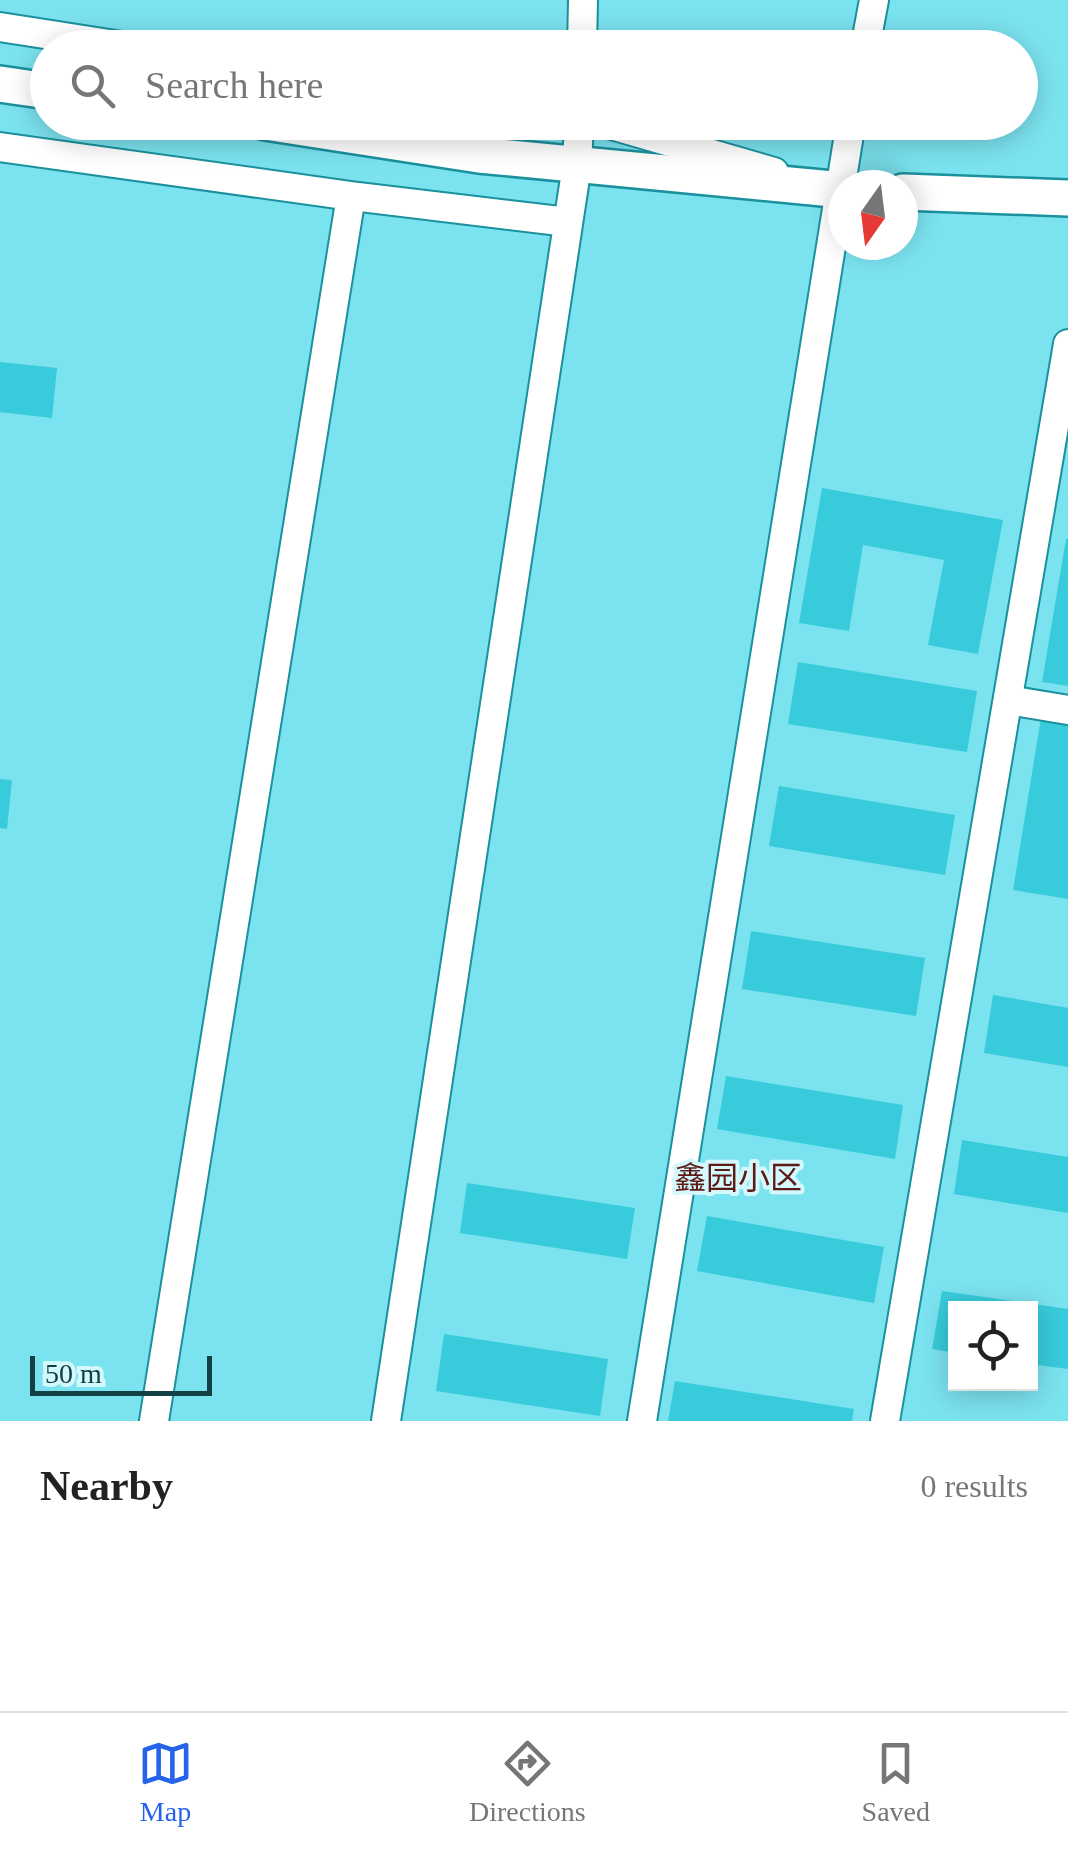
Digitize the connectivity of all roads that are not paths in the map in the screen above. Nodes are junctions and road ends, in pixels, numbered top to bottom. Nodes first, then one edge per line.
1 (584, 0) edge
2 (874, 0) edge
3 (0, 26) edge
4 (583, 30) edge
5 (868, 30) edge
6 (30, 31) edge
7 (0, 84) edge
8 (30, 88) edge
9 (382, 140) edge
10 (578, 140) edge
11 (664, 140) edge
12 (847, 140) edge
13 (0, 147) edge
14 (577, 165) junction
15 (843, 170) edge
16 (828, 187) edge
17 (828, 189) edge
18 (918, 193) edge
19 (350, 196) junction
20 (1068, 198) edge
21 (568, 222) junction
22 (829, 260) edge
23 (1068, 344) edge
24 (1008, 700) junction
25 (1068, 710) edge
26 (154, 1421) edge
27 (386, 1421) edge
28 (642, 1421) edge
29 (885, 1421) edge

1 - 4 street
2 - 5 street
3 - 6 street
7 - 8 main road
9 - 14 main road
10 - 14 street
11 - 16 street
12 - 15 street
13 - 19 street
14 - 17 main road
14 - 21 street
18 - 20 main road
19 - 21 street
19 - 26 street
21 - 27 street
22 - 28 street
23 - 24 street
24 - 25 street
24 - 29 street

